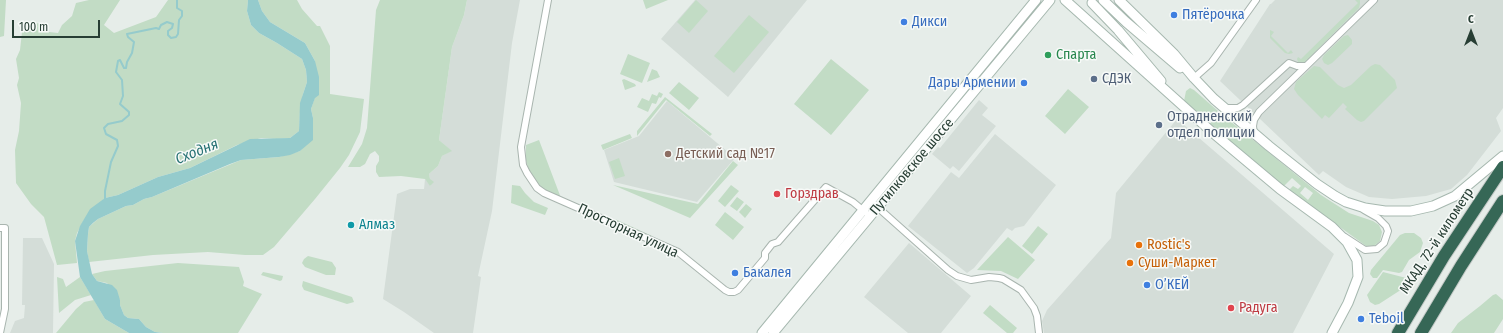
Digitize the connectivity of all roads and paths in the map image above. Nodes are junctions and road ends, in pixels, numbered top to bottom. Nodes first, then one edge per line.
1 (548, 0) edge
2 (1036, 0) edge
3 (1050, 0) edge
4 (1064, 0) edge
5 (1076, 0) edge
6 (1103, 0) edge
7 (1119, 0) edge
8 (1256, 0) edge
9 (1374, 0) edge
10 (1092, 3) dead end
11 (1079, 13) junction
12 (1305, 66) junction
13 (1196, 80) junction
14 (1182, 105) junction
15 (1223, 107) junction
16 (1254, 134) junction
17 (1503, 156) edge
18 (1503, 167) edge
19 (871, 201) junction
20 (1503, 201) edge
21 (1356, 205) junction
22 (878, 207) junction
23 (1503, 210) edge
24 (863, 211) junction
25 (870, 217) junction
26 (3, 228) edge
27 (1484, 229) junction
28 (1342, 235) junction
29 (0, 333) edge
30 (762, 333) edge
31 (773, 333) edge
32 (1039, 333) edge
33 (1332, 333) edge
34 (1398, 333) edge
35 (1420, 333) edge

1 - 24 street, Просторная улица
2 - 19 street, Путилковское шоссе
3 - 22 street, Путилковское шоссе
4 - 11 street
5 - 11 street
6 - 13 street
7 - 13 street
8 - 13 street
9 - 12 street
10 - 14 street
11 - 14 street
12 - 15 street
12 - 16 street
13 - 15 street
14 - 28 street
15 - 16 street
16 - 21 street
17 - 21 street
18 - 34 highway, МКАД, 72-й километр
19 - 22 street
19 - 24 street, Путилковское шоссе
20 - 27 highway
21 - 28 street
22 - 25 street, Путилковское шоссе
22 - 32 street
23 - 27 street
24 - 25 street, Просторная улица
24 - 30 street, Путилковское шоссе
25 - 31 street, Путилковское шоссе
26 - 29 street
27 - 35 highway
28 - 33 street

